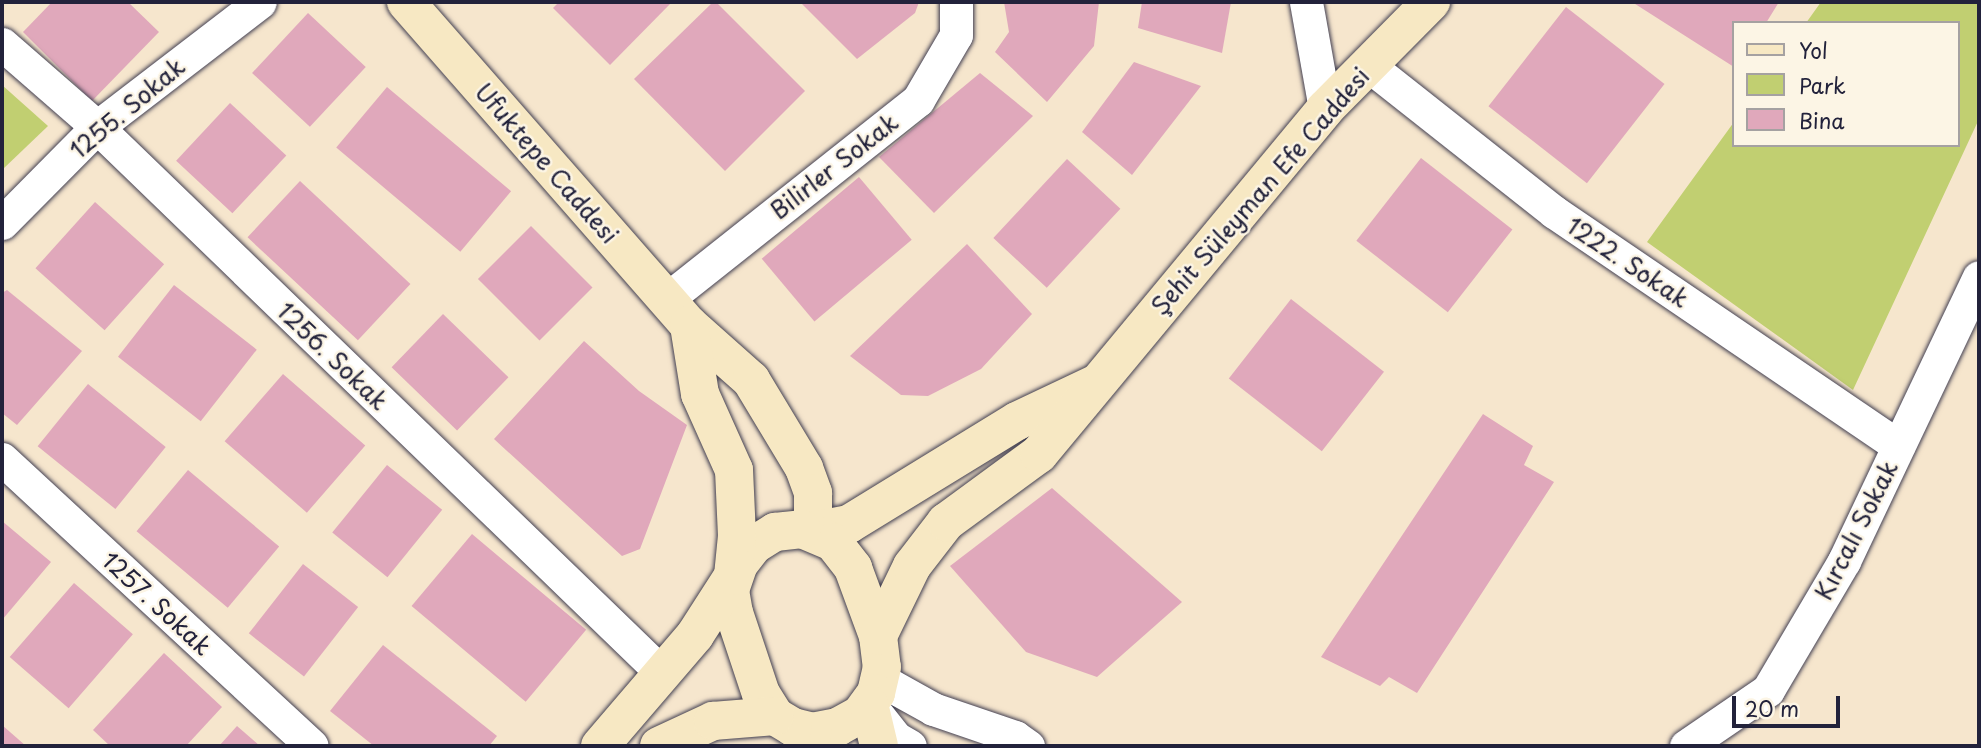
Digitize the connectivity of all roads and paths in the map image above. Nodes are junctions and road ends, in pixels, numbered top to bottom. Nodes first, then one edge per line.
1 (260, 2) edge
2 (406, 2) edge
3 (956, 2) edge
4 (1306, 2) edge
5 (1431, 2) edge
6 (2, 44) edge
7 (1368, 65) junction
8 (1325, 109) junction
9 (97, 127) junction
10 (2, 223) edge
11 (1979, 277) edge
12 (678, 312) junction
13 (1095, 384) junction
14 (1898, 446) junction
15 (2, 459) edge
16 (813, 531) junction
17 (733, 576) junction
18 (878, 636) junction
19 (661, 672) junction
20 (875, 692) junction
21 (791, 730) edge
22 (312, 746) edge
23 (600, 746) edge
24 (659, 746) edge
25 (879, 746) edge
26 (909, 746) edge
27 (1028, 746) edge
28 (1686, 746) edge

1 - 9 street, 1255. Sokak
2 - 12 street, Ufuktepe Caddesi
3 - 12 street, Bilirler Sokak
4 - 8 street
5 - 7 street, Şehit Süleyman Efe Caddesi
6 - 9 street, 1256. Sokak
7 - 8 street, Şehit Süleyman Efe Caddesi
7 - 14 street, 1222. Sokak
8 - 13 street, Şehit Süleyman Efe Caddesi
9 - 10 street, 1255. Sokak
9 - 19 street, 1256. Sokak
11 - 14 street, Kırcalı Sokak
12 - 16 street, Ufuktepe Caddesi
12 - 17 street
13 - 16 street
13 - 18 street, Şehit Süleyman Efe Caddesi
14 - 28 street, Kırcalı Sokak
15 - 22 street, 1257. Sokak
16 - 17 street
16 - 18 street
17 - 19 street
17 - 21 street
18 - 20 street
19 - 23 street
20 - 21 street
20 - 25 street
20 - 26 street
20 - 27 street
21 - 24 street

